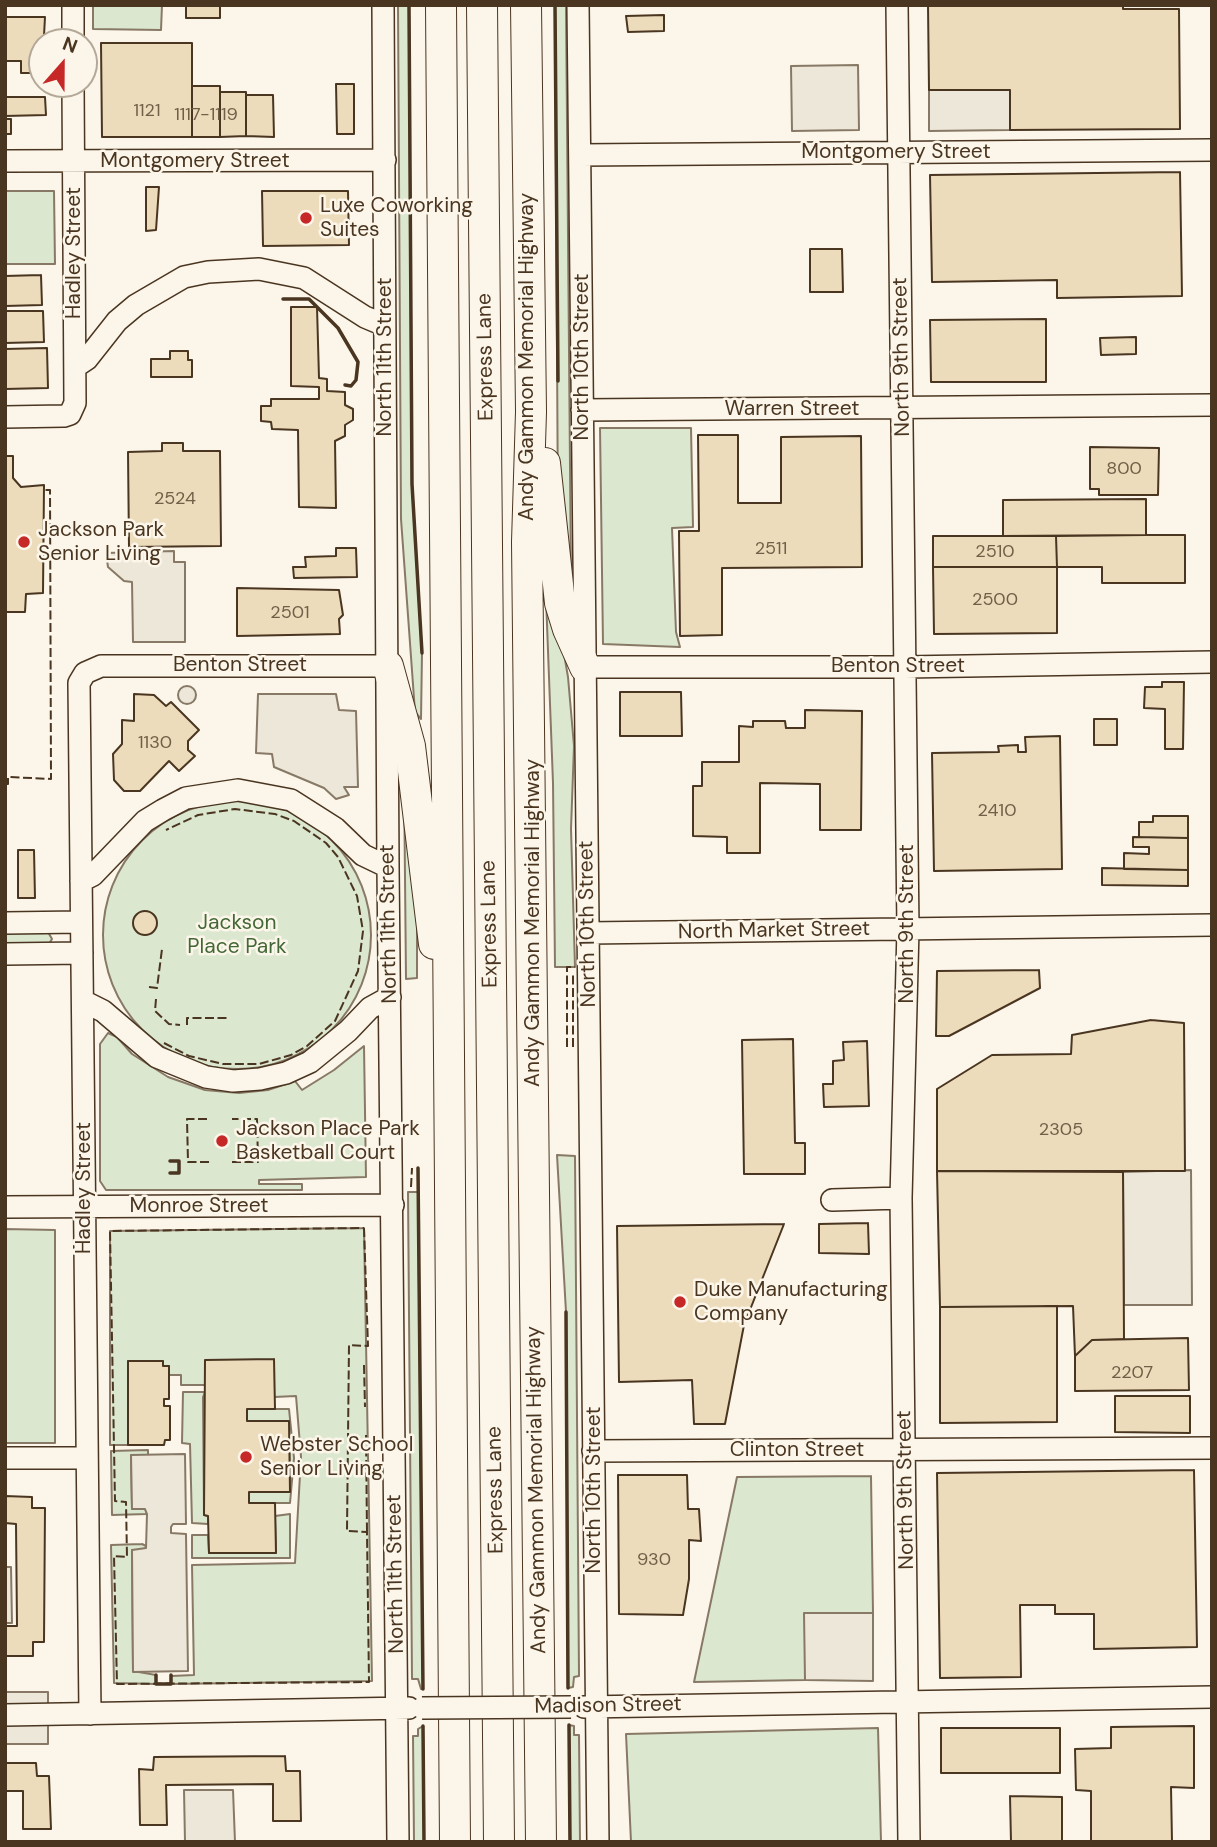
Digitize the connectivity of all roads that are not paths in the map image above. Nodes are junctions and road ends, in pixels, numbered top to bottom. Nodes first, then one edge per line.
1 (74, 5) edge
2 (383, 5) edge
3 (441, 5) edge
4 (482, 5) edge
5 (526, 5) edge
6 (578, 5) edge
7 (897, 5) edge
8 (73, 28) edge
9 (73, 98) edge
10 (1212, 150) edge
11 (899, 152) junction
12 (580, 155) junction
13 (385, 160) junction
14 (5, 161) edge
15 (73, 162) junction
16 (384, 325) junction
17 (75, 367) junction
18 (1212, 405) edge
19 (902, 408) junction
20 (582, 410) junction
21 (531, 412) junction
22 (5, 417) edge
23 (1212, 662) edge
24 (387, 666) junction
25 (585, 667) junction
26 (905, 667) junction
27 (93, 668) joint
28 (388, 867) junction
29 (81, 881) junction
30 (81, 922) junction
31 (5, 923) edge
32 (1212, 925) edge
33 (908, 929) junction
34 (588, 933) junction
35 (82, 953) junction
36 (5, 954) edge
37 (390, 997) junction
38 (83, 1001) junction
39 (450, 1013) junction
40 (901, 1198) junction
41 (832, 1200) dead end
42 (393, 1205) junction
43 (83, 1206) junction
44 (5, 1208) edge
45 (1212, 1448) edge
46 (906, 1450) junction
47 (593, 1451) junction
48 (5, 1458) edge
49 (87, 1458) junction
50 (1212, 1697) edge
51 (907, 1702) junction
52 (596, 1707) junction
53 (397, 1708) junction
54 (90, 1714) junction
55 (5, 1715) edge
56 (398, 1842) edge
57 (454, 1842) edge
58 (499, 1842) edge
59 (541, 1842) edge
60 (598, 1842) edge
61 (909, 1842) edge

1 - 8 street
2 - 13 street, North 11th Street
3 - 39 highway
4 - 58 highway, Express Lane
5 - 21 highway, Andy Gammon Memorial Highway
6 - 12 street, North 10th Street
7 - 11 street, North 9th Street
9 - 15 street, Hadley Street
10 - 11 street, Montgomery Street
11 - 12 street, Montgomery Street
11 - 19 street, North 9th Street
12 - 20 street, North 10th Street
13 - 15 street, Montgomery Street
13 - 16 street, North 11th Street
14 - 15 street, Montgomery Street
15 - 17 street, Hadley Street
16 - 17 street
16 - 24 street, North 11th Street
17 - 22 street, Hadley Street
18 - 19 street, Warren Street
19 - 20 street, Warren Street
19 - 26 street, North 9th Street
20 - 25 street, North 10th Street
21 - 25 highway
21 - 59 highway, Andy Gammon Memorial Highway
23 - 26 street, Benton Street
24 - 27 street, Benton Street
24 - 28 street, North 11th Street
24 - 39 highway
25 - 26 street, Benton Street
25 - 34 street, North 10th Street
26 - 33 street, North 9th Street
27 - 29 street, Hadley Street
28 - 29 street
28 - 37 street, North 11th Street
29 - 30 street, Hadley Street
30 - 31 street
30 - 35 street, Hadley Street
32 - 33 street, North Market Street
33 - 34 street, North Market Street
33 - 40 street, North 9th Street
34 - 47 street, North 10th Street
35 - 36 street
35 - 38 street, Hadley Street
37 - 38 street
37 - 42 street, North 11th Street
38 - 43 street, Hadley Street
39 - 57 highway
40 - 41 street
40 - 46 street, North 9th Street
42 - 43 street, Monroe Street
42 - 53 street, North 11th Street
43 - 44 street, Monroe Street
43 - 49 street, Hadley Street
45 - 46 street, Clinton Street
46 - 47 street, Clinton Street
46 - 51 street, North 9th Street
47 - 52 street, North 10th Street
48 - 49 street
49 - 54 street, Hadley Street
50 - 51 street, Madison Street
51 - 52 street, Madison Street
51 - 61 street, North 9th Street
52 - 53 street, Madison Street, bridge
52 - 60 street, North 10th Street
53 - 54 street, Madison Street
53 - 56 street, North 11th Street
54 - 55 street, Madison Street

